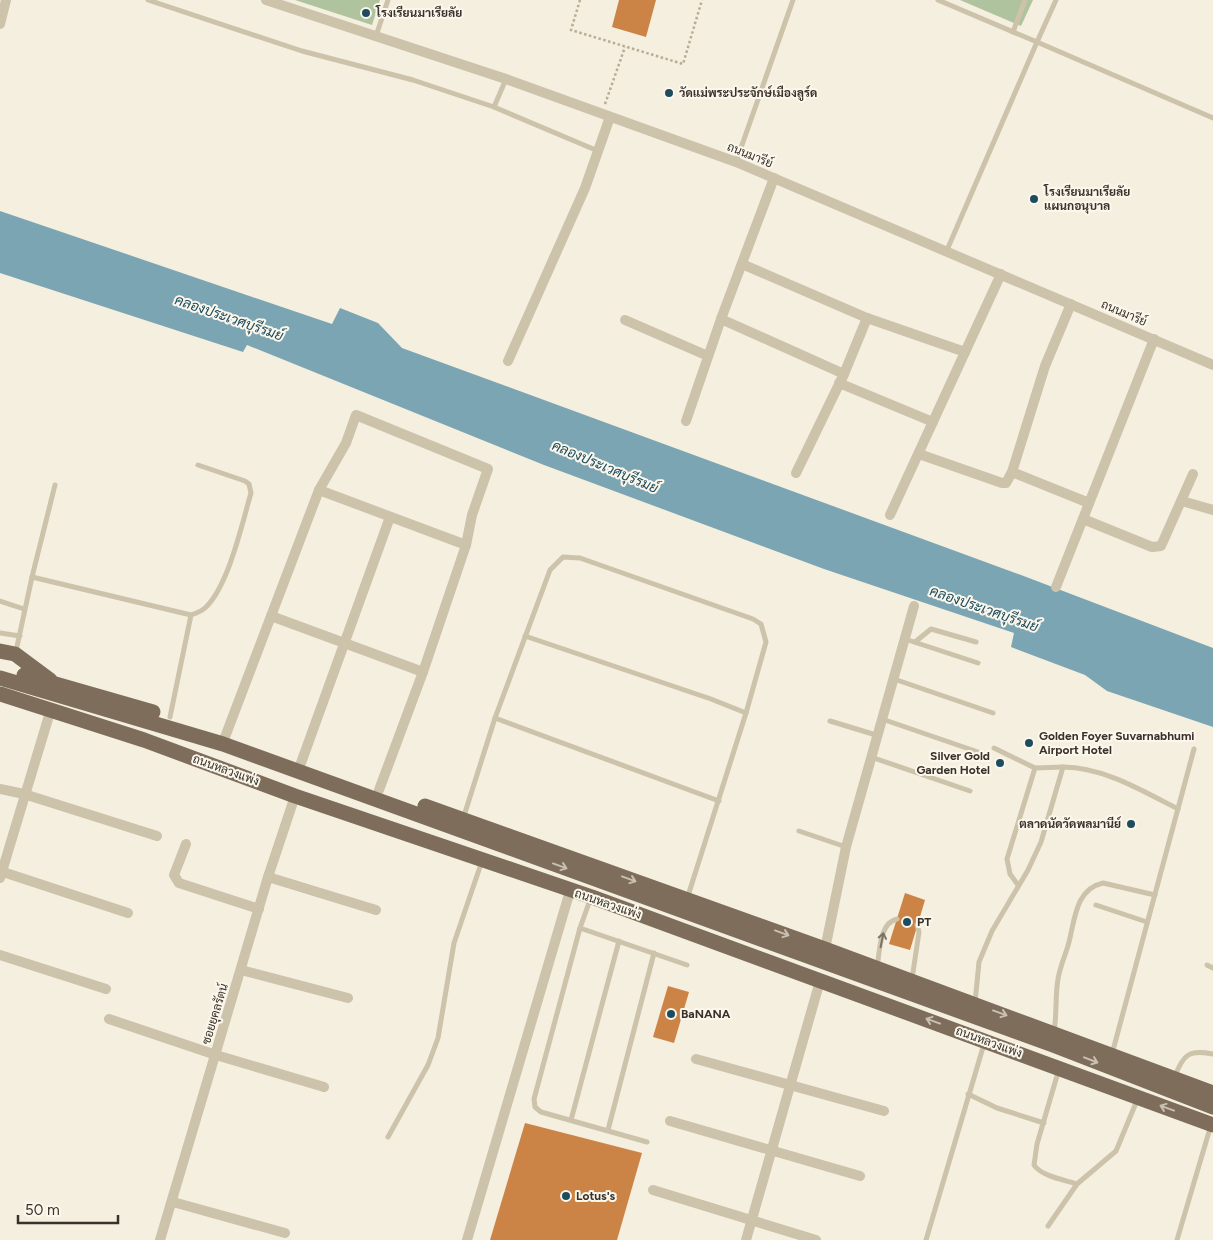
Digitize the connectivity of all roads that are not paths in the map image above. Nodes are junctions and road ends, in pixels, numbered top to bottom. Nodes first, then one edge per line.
1 (6, 0) edge
2 (148, 0) edge
3 (266, 0) edge
4 (388, 0) edge
5 (793, 0) edge
6 (938, 0) edge
7 (1024, 0) edge
8 (1056, 0) edge
9 (0, 24) edge
10 (1013, 32) junction
11 (376, 36) junction
12 (1037, 42) junction
13 (506, 79) junction
14 (494, 107) junction
15 (606, 115) junction
16 (1213, 118) edge
17 (598, 151) junction
18 (736, 162) junction
19 (774, 178) junction
20 (947, 250) junction
21 (742, 264) junction
22 (1001, 274) junction
23 (1071, 304) junction
24 (867, 318) junction
25 (721, 319) junction
26 (625, 320) dead end
27 (1154, 339) junction
28 (965, 352) junction
29 (708, 356) junction
30 (508, 361) dead end
31 (1213, 365) edge
32 (842, 378) junction
33 (686, 421) dead end
34 (933, 422) junction
35 (919, 454) junction
36 (198, 465) dead end
37 (1012, 472) junction
38 (796, 474) dead end
39 (1192, 474) dead end
40 (55, 485) dead end
41 (319, 490) junction
42 (1182, 500) junction
43 (1089, 503) junction
44 (1213, 510) edge
45 (890, 515) dead end
46 (390, 517) junction
47 (1083, 519) junction
48 (466, 545) junction
49 (32, 577) junction
50 (1056, 587) dead end
51 (0, 602) edge
52 (914, 606) dead end
53 (24, 609) junction
54 (191, 615) junction
55 (271, 616) junction
56 (0, 633) edge
57 (20, 636) junction
58 (524, 636) junction
59 (910, 640) junction
60 (976, 642) dead end
61 (346, 643) junction
62 (0, 651) edge
63 (15, 654) junction
64 (978, 663) dead end
65 (423, 672) junction
66 (1, 673) edge
67 (893, 679) junction
68 (52, 682) junction
69 (0, 686) edge
70 (0, 694) edge
71 (0, 705) edge
72 (50, 709) junction
73 (746, 713) junction
74 (993, 713) dead end
75 (170, 717) junction
76 (495, 718) junction
77 (881, 718) junction
78 (830, 721) dead end
79 (876, 735) junction
80 (225, 737) junction
81 (994, 748) dead end
82 (1194, 749) dead end
83 (978, 752) dead end
84 (870, 757) junction
85 (301, 764) junction
86 (1063, 767) junction
87 (1035, 768) junction
88 (0, 789) edge
89 (379, 790) junction
90 (970, 790) dead end
91 (24, 794) junction
92 (295, 796) junction
93 (719, 801) junction
94 (1178, 809) junction
95 (463, 819) junction
96 (799, 831) dead end
97 (157, 836) dead end
98 (186, 844) dead end
99 (846, 848) junction
100 (482, 861) junction
101 (1, 873) edge
102 (268, 877) junction
103 (1018, 885) junction
104 (570, 891) junction
105 (1155, 895) junction
106 (592, 897) junction
107 (687, 899) junction
108 (1096, 905) dead end
109 (259, 909) junction
110 (376, 910) dead end
111 (128, 913) dead end
112 (897, 919) dead end
113 (1147, 922) junction
114 (917, 925) dead end
115 (580, 928) junction
116 (619, 942) junction
117 (825, 949) junction
118 (654, 954) junction
119 (0, 955) edge
120 (687, 965) dead end
121 (1207, 965) dead end
122 (877, 968) junction
123 (1213, 968) edge
124 (241, 970) junction
125 (820, 980) junction
126 (912, 980) junction
127 (106, 989) dead end
128 (348, 998) dead end
129 (975, 1004) junction
130 (109, 1019) dead end
131 (1054, 1033) junction
132 (985, 1041) junction
133 (1112, 1054) junction
134 (1213, 1054) edge
135 (216, 1055) junction
136 (696, 1059) dead end
137 (1059, 1068) junction
138 (1174, 1079) junction
139 (790, 1085) junction
140 (324, 1087) dead end
141 (1121, 1091) junction
142 (1213, 1093) edge
143 (968, 1094) junction
144 (1138, 1098) junction
145 (1213, 1107) edge
146 (884, 1111) dead end
147 (571, 1120) junction
148 (670, 1121) dead end
149 (1044, 1123) junction
150 (1212, 1124) edge
151 (608, 1130) junction
152 (388, 1137) dead end
153 (647, 1142) dead end
154 (771, 1150) junction
155 (860, 1176) dead end
156 (1077, 1184) junction
157 (653, 1190) dead end
158 (173, 1202) junction
159 (752, 1220) junction
160 (1048, 1226) dead end
161 (286, 1233) dead end
162 (160, 1240) edge
163 (467, 1240) edge
164 (746, 1240) edge
165 (816, 1240) edge
166 (926, 1240) edge
167 (1177, 1240) edge

1 - 9 street
2 - 14 lane
3 - 11 street, ถนนมารีย์
4 - 11 lane
5 - 18 lane
6 - 10 lane
7 - 10 lane
8 - 12 lane
10 - 12 lane
11 - 13 street, ถนนมารีย์
12 - 16 lane
12 - 20 lane
13 - 14 lane
13 - 15 street, ถนนมารีย์
14 - 17 lane
15 - 17 street
15 - 18 street, ถนนมารีย์
17 - 30 street
18 - 19 street, ถนนมารีย์
19 - 20 street, ถนนมารีย์
19 - 21 street
20 - 22 street, ถนนมารีย์
21 - 24 street
21 - 25 street
22 - 23 street, ถนนมารีย์
22 - 28 street
23 - 27 street, ถนนมารีย์
23 - 37 street
24 - 28 street
24 - 32 street
25 - 29 street
25 - 32 street
26 - 29 street
27 - 31 street, ถนนมารีย์
27 - 43 street
28 - 34 street
29 - 33 street
32 - 34 street
32 - 38 street
34 - 35 street
35 - 37 street
35 - 45 street
36 - 54 lane
37 - 43 street
39 - 42 street
40 - 49 lane
41 - 46 street
41 - 48 street
41 - 55 street
42 - 44 street
42 - 47 street
43 - 47 street
46 - 48 street
46 - 61 street
47 - 50 street
48 - 65 street
49 - 53 lane
49 - 54 lane
51 - 53 lane
52 - 59 street
53 - 57 lane
54 - 75 lane
55 - 61 street
55 - 80 street
56 - 57 lane
57 - 63 lane
58 - 73 lane
58 - 73 lane
58 - 76 lane
59 - 60 lane
59 - 64 lane
59 - 67 street
61 - 65 street
61 - 85 street
62 - 63 main road
63 - 68 main road
65 - 89 street
66 - 68 main road
66 -> 145 main road
67 - 74 lane
67 - 77 street
68 - 75 main road
69 - 141 main road
70 - 72 main road, ถนนหลวงแพ่ง
71 - 72 main road
72 - 91 street
72 - 92 main road, ถนนหลวงแพ่ง
73 - 93 lane
75 - 80 main road
76 - 93 lane
76 - 95 lane
77 - 79 street
77 - 83 lane
78 - 79 lane
79 - 84 street
80 - 85 main road
81 - 87 lane
82 - 94 lane
84 - 90 lane
84 - 99 street
85 - 89 main road
86 - 87 lane
86 - 94 lane
86 - 103 lane
87 - 103 lane
88 - 91 street
89 - 95 main road
91 - 97 street
91 - 101 street
92 - 100 main road, ถนนหลวงแพ่ง
92 - 102 street, ซอยยุคลรัตน์
93 - 107 lane
94 - 105 lane
95 -> 107 main road
96 - 99 lane
98 - 109 street
99 - 117 street
100 - 104 main road, ถนนหลวงแพ่ง
100 - 152 lane
101 - 111 street
102 - 109 street, ซอยยุคลรัตน์
102 - 110 street
103 - 129 lane
104 - 106 main road, ถนนหลวงแพ่ง
104 - 163 street
105 - 113 lane
105 - 131 lane
106 - 115 lane
106 - 125 main road, ถนนหลวงแพ่ง
107 -> 117 main road
108 - 113 lane
109 - 124 street, ซอยยุคลรัตน์
122 -> 112 lane
113 - 133 lane
114 - 126 lane
115 - 116 lane
115 - 147 lane
116 - 118 lane
116 - 147 lane
117 - 122 main road
118 - 120 lane
118 - 151 lane
119 - 127 street
121 - 123 lane
122 - 126 main road
124 - 128 street
124 - 135 street, ซอยยุคลรัตน์
132 -> 125 main road, ถนนหลวงแพ่ง
125 - 139 street
126 - 129 main road
129 -> 131 main road
130 - 135 street
131 - 133 main road
132 - 137 main road, ถนนหลวงแพ่ง
132 - 143 lane
133 - 138 main road
134 - 138 lane
135 - 140 street
135 - 158 street, ซอยยุคลรัตน์
136 - 139 street
137 - 141 main road, ถนนหลวงแพ่ง
137 - 149 lane
138 - 142 main road
139 - 146 street
139 - 154 street
141 - 144 main road, ถนนหลวงแพ่ง
143 - 149 lane
143 - 166 lane
150 -> 144 main road, ถนนหลวงแพ่ง
144 - 156 lane
147 - 151 lane
148 - 154 street
149 - 156 lane
150 - 167 lane
151 - 153 lane
154 - 155 street
154 - 159 street
156 - 160 lane
157 - 159 street
158 - 161 street
158 - 162 street, ซอยยุคลรัตน์
159 - 164 street
159 - 165 street

